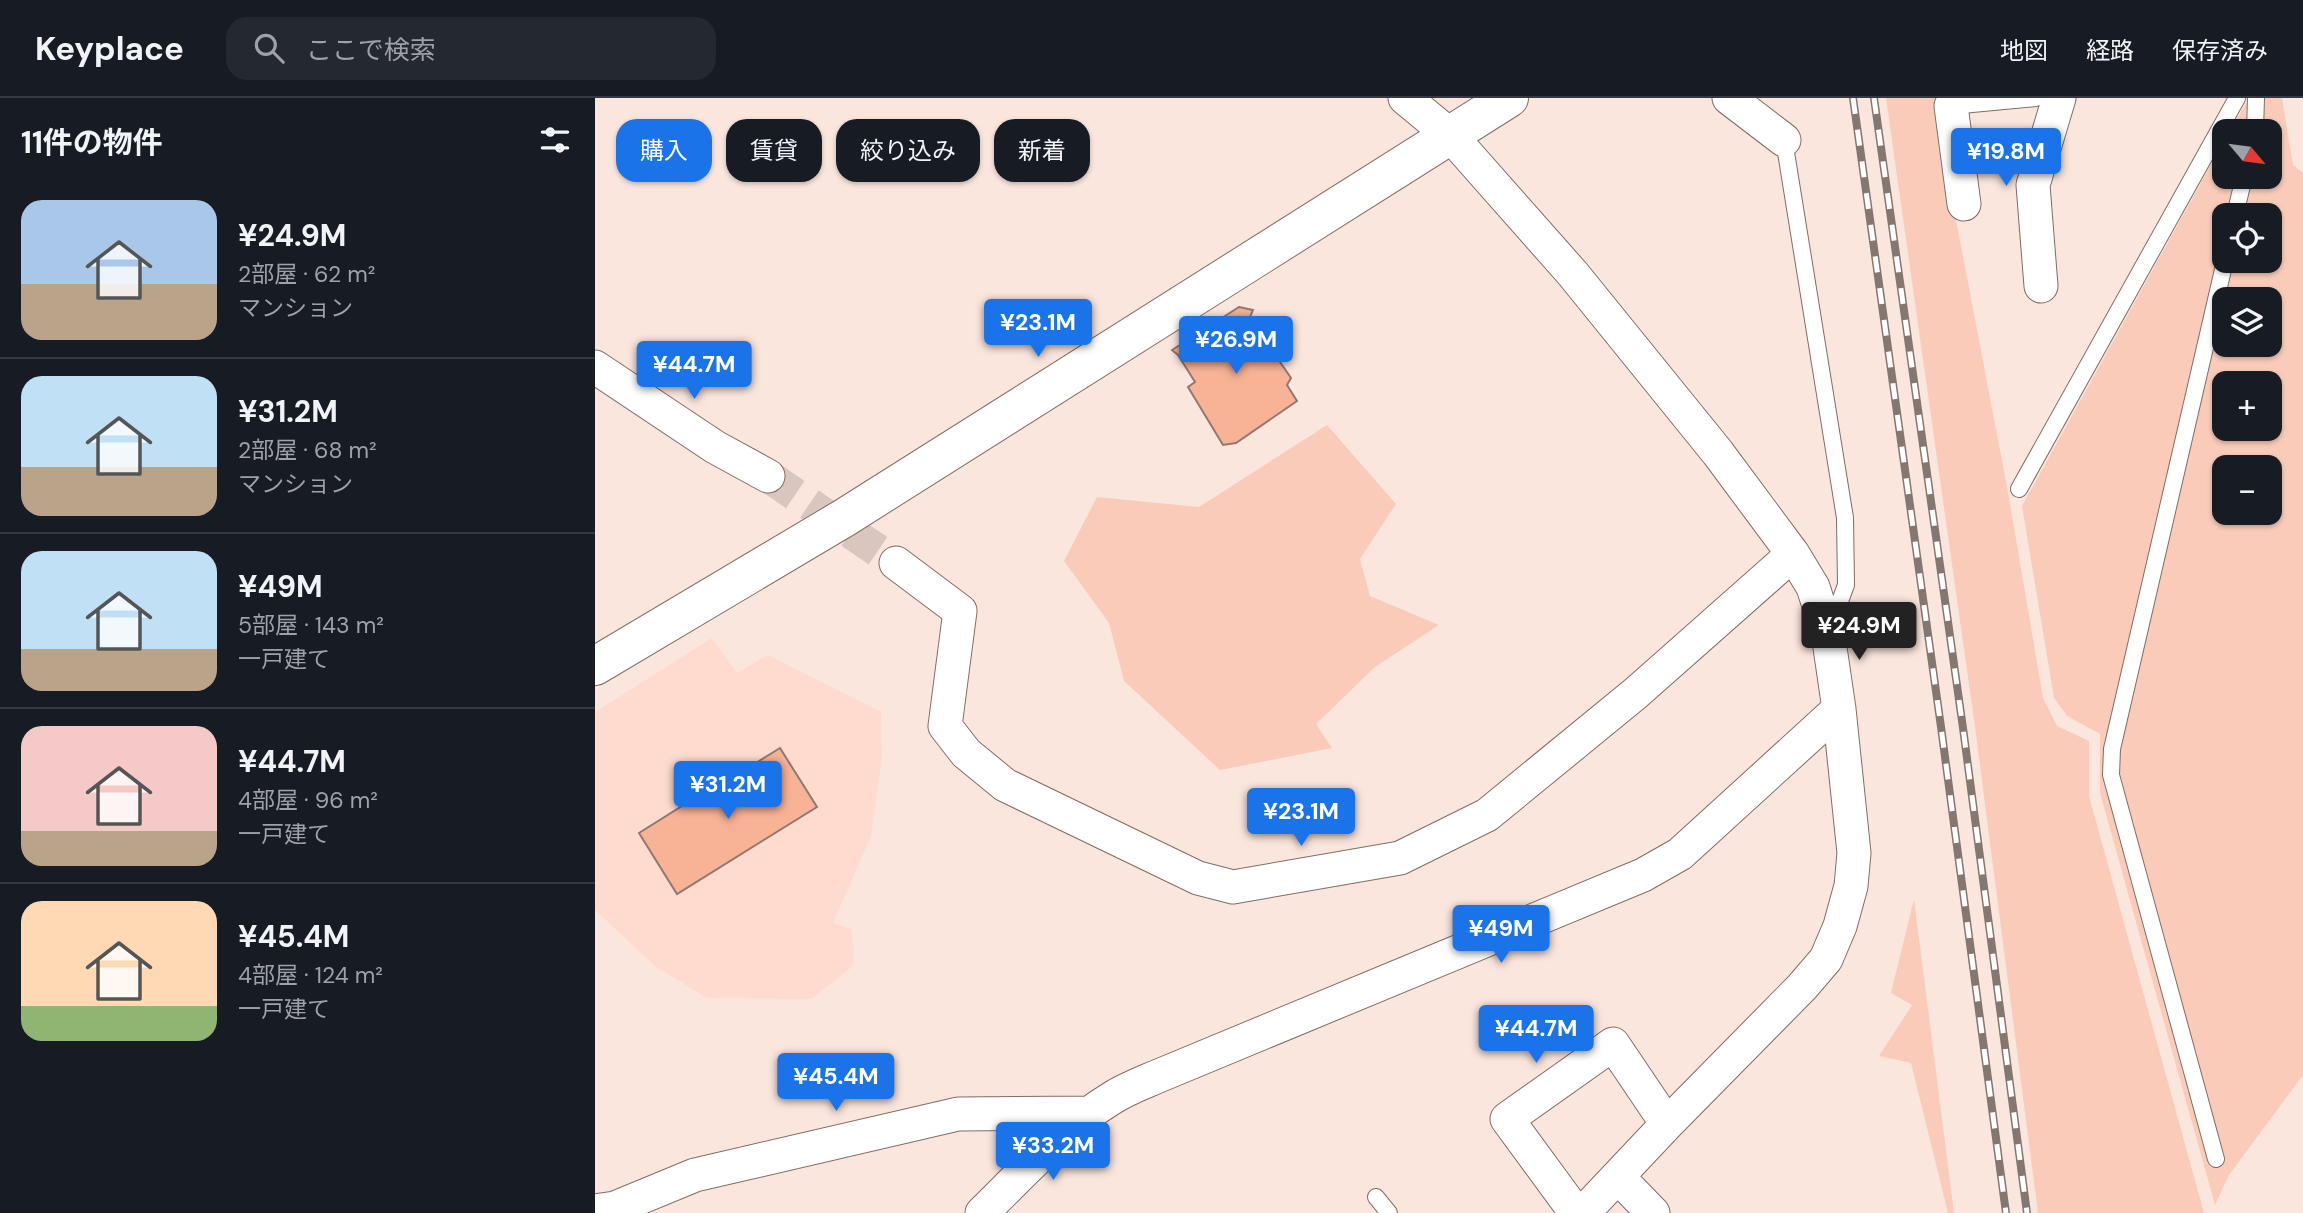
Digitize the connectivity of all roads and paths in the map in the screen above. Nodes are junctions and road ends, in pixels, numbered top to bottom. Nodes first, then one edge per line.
1 (1405, 98) edge
2 (1509, 98) edge
3 (1729, 98) edge
4 (2036, 98) edge
5 (2059, 98) edge
6 (2237, 98) edge
7 (2256, 98) edge
8 (1950, 102) edge
9 (2255, 119) edge
10 (1451, 136) junction
11 (1784, 140) joint
12 (1964, 204) dead end
13 (2222, 273) edge
14 (2041, 286) dead end
15 (595, 367) edge
16 (768, 476) tunnel mouth
17 (2019, 489) dead end
18 (1793, 554) junction
19 (895, 563) tunnel mouth
20 (1828, 634) junction
21 (595, 666) edge
22 (1839, 709) junction
23 (1090, 1113) junction
24 (1667, 1124) junction
25 (2216, 1159) dead end
26 (1618, 1177) junction
27 (1376, 1197) dead end
28 (595, 1211) edge
29 (982, 1213) edge
30 (1389, 1213) edge
31 (1576, 1213) edge
32 (1583, 1213) edge
33 (1653, 1213) edge

1 - 10 street
2 - 10 street
3 - 11 street
4 - 8 lane
5 - 14 street
6 - 17 lane
7 - 9 lane
8 - 12 street
10 - 18 street
10 - 21 street
11 - 20 lane
13 - 25 lane
15 - 16 street
18 - 19 street
18 - 20 street
20 - 22 street
22 - 23 street
22 - 24 street
23 - 28 street
23 - 29 street
24 - 26 street
24 - 31 street
26 - 32 street
26 - 33 street
27 - 30 lane

